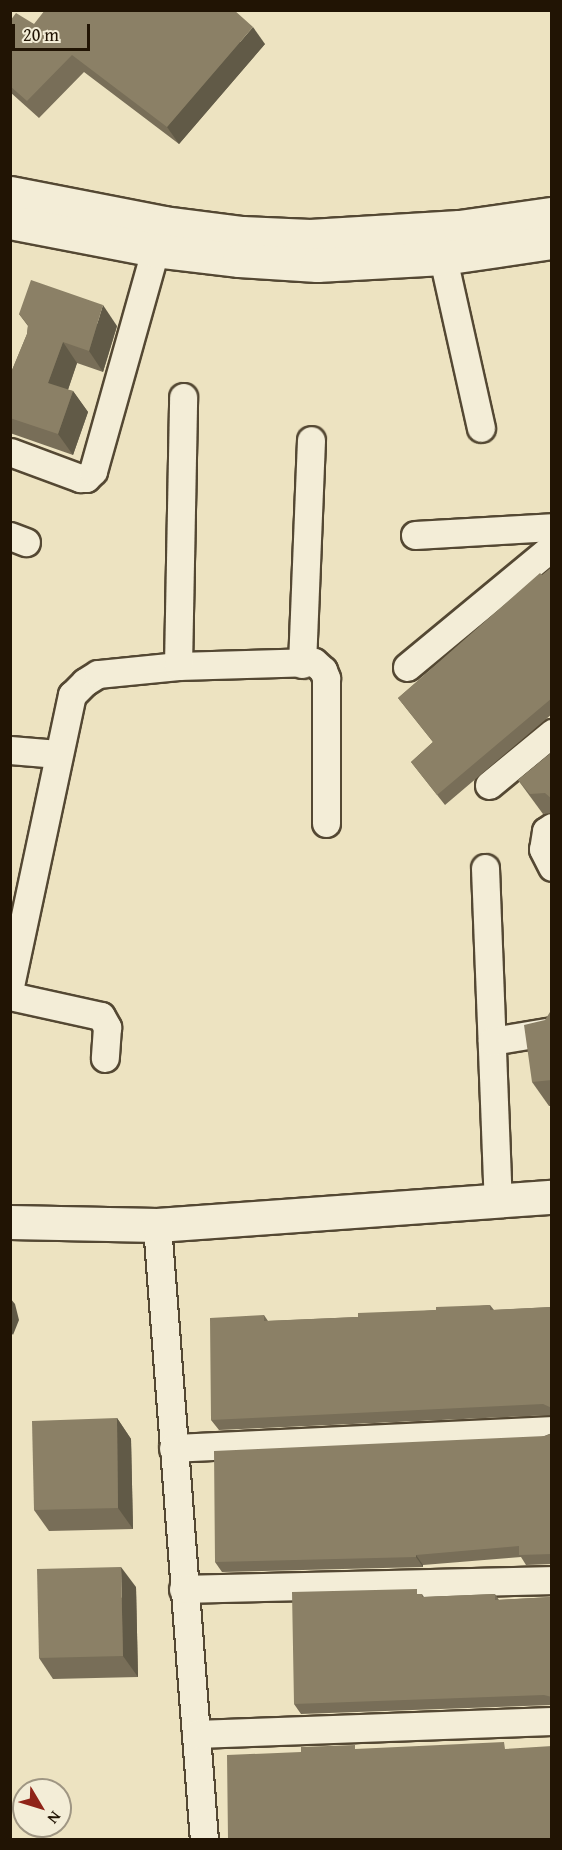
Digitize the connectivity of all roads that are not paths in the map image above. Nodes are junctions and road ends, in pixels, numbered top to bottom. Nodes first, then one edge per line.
1 (10, 192) edge
2 (552, 214) edge
3 (10, 222) edge
4 (552, 242) edge
5 (240, 246) junction
6 (155, 250) junction
7 (443, 258) junction
8 (183, 397) dead end
9 (481, 428) dead end
10 (311, 440) dead end
11 (10, 452) edge
12 (552, 527) edge
13 (415, 535) dead end
14 (552, 548) edge
15 (302, 664) junction
16 (178, 666) junction
17 (407, 667) dead end
18 (552, 733) edge
19 (10, 750) edge
20 (58, 754) junction
21 (489, 785) dead end
22 (326, 823) dead end
23 (552, 827) edge
24 (552, 867) edge
25 (485, 868) dead end
26 (17, 913) edge
27 (10, 986) edge
28 (10, 996) edge
29 (552, 1031) edge
30 (492, 1041) junction
31 (105, 1058) dead end
32 (552, 1197) edge
33 (498, 1201) junction
34 (10, 1222) edge
35 (157, 1225) junction
36 (551, 1430) edge
37 (173, 1448) junction
38 (552, 1580) edge
39 (183, 1589) junction
40 (552, 1721) edge
41 (196, 1734) junction
42 (204, 1839) edge

1 - 5 main road
2 - 5 main road
3 - 6 main road
4 - 7 main road
5 - 6 main road
5 - 7 main road
6 - 11 street
7 - 9 street
8 - 16 street
10 - 15 street
12 - 13 street
14 - 17 street
15 - 16 street
15 - 22 street
16 - 20 street
18 - 21 street
19 - 20 street
20 - 26 street
23 - 24 street
25 - 30 street
26 - 27 street
28 - 31 street
29 - 30 street
30 - 33 street
32 - 33 main road
33 - 35 main road
34 - 35 main road
35 - 37 street
36 - 37 street
37 - 39 street
38 - 39 street
39 - 41 street
40 - 41 street
41 - 42 street

